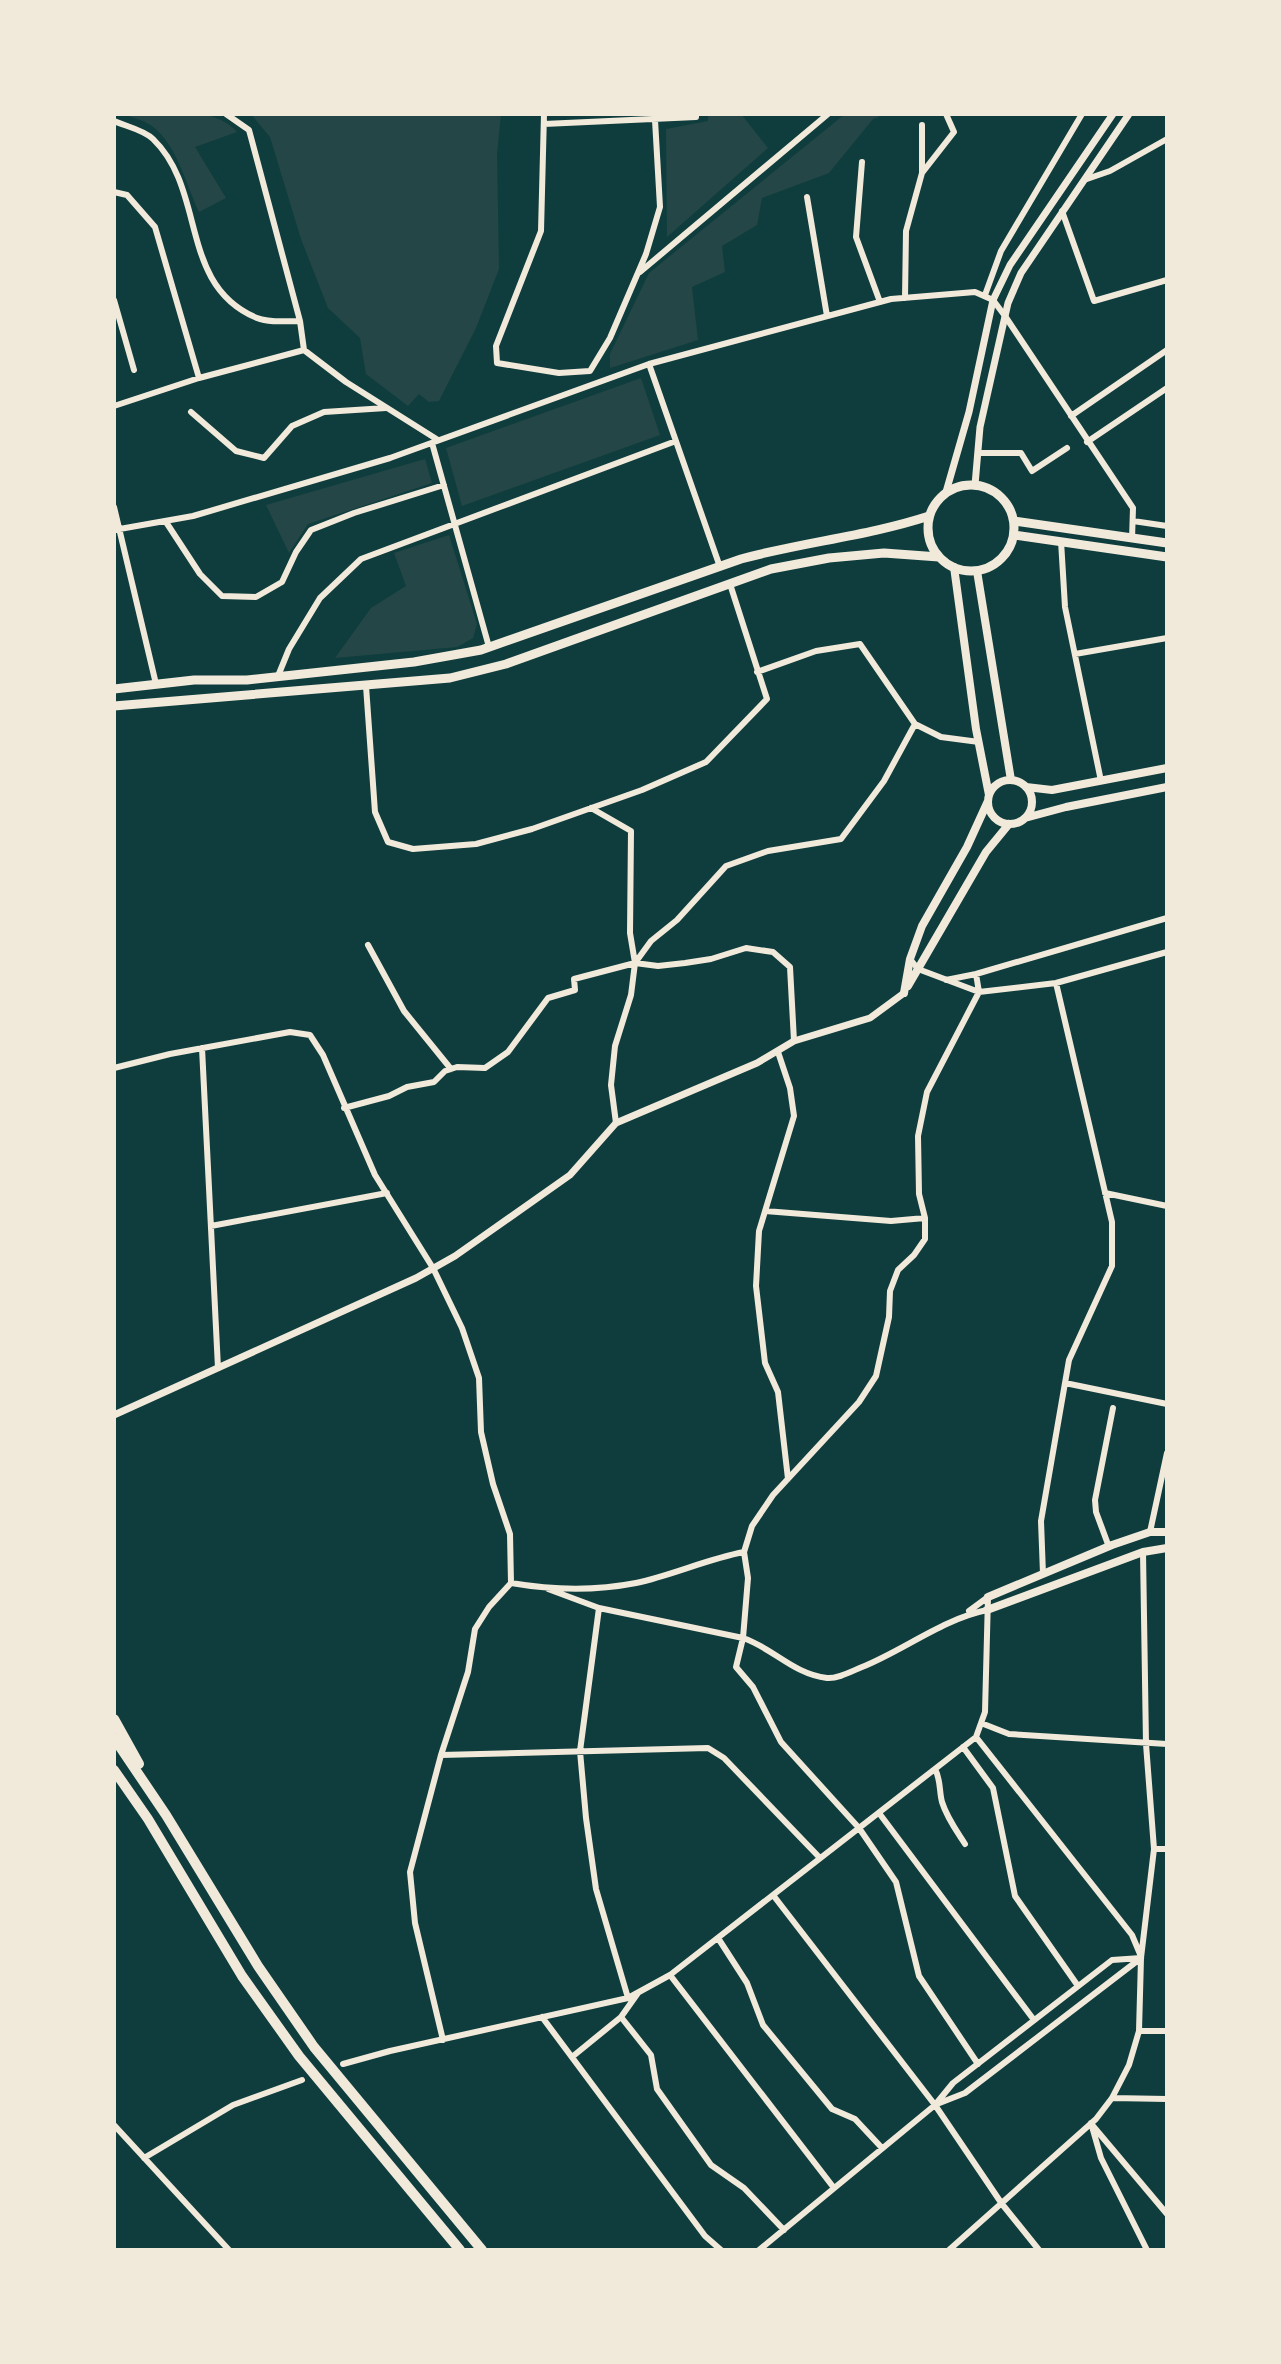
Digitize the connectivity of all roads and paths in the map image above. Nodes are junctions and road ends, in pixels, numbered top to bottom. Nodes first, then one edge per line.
1 (226, 114) edge
2 (544, 114) edge
3 (696, 114) edge
4 (828, 114) edge
5 (946, 114) edge
6 (1082, 114) edge
7 (1113, 114) edge
8 (1129, 114) edge
9 (655, 120) junction
10 (114, 121) edge
11 (544, 124) junction
12 (922, 125) dead end
13 (1167, 139) edge
14 (862, 162) dead end
15 (922, 173) junction
16 (1084, 180) junction
17 (114, 192) edge
18 (807, 197) dead end
19 (1062, 211) junction
20 (637, 274) junction
21 (1167, 280) edge
22 (985, 295) junction
23 (905, 298) junction
24 (114, 300) edge
25 (993, 300) junction
26 (880, 302) junction
27 (827, 316) junction
28 (1005, 316) junction
29 (300, 321) junction
30 (304, 350) junction
31 (1167, 350) edge
32 (649, 364) junction
33 (134, 370) dead end
34 (590, 371) junction
35 (199, 378) junction
36 (593, 383) junction
37 (1167, 388) edge
38 (114, 406) edge
39 (386, 408) junction
40 (191, 412) dead end
41 (1071, 416) junction
42 (676, 441) junction
43 (435, 442) junction
44 (1087, 442) junction
45 (1067, 448) dead end
46 (978, 453) junction
47 (444, 485) junction
48 (975, 485) junction
49 (946, 492) junction
50 (114, 507) edge
51 (929, 516) junction
52 (1014, 521) junction
53 (1133, 521) junction
54 (166, 522) junction
55 (455, 525) junction
56 (1167, 526) edge
57 (117, 530) edge
58 (1014, 535) junction
59 (1132, 539) junction
60 (1061, 541) junction
61 (1167, 543) edge
62 (939, 557) junction
63 (1167, 557) edge
64 (720, 567) junction
65 (954, 567) junction
66 (977, 571) junction
67 (730, 584) junction
68 (1167, 638) edge
69 (489, 647) junction
70 (1075, 654) junction
71 (757, 672) junction
72 (278, 676) junction
73 (156, 684) junction
74 (366, 686) junction
75 (114, 689) edge
76 (114, 706) edge
77 (915, 724) junction
78 (979, 742) junction
79 (1167, 768) edge
80 (1011, 780) junction
81 (1101, 781) junction
82 (1026, 787) junction
83 (1167, 787) edge
84 (989, 798) junction
85 (591, 808) junction
86 (1025, 818) junction
87 (1009, 824) junction
88 (1167, 918) edge
89 (368, 945) dead end
90 (1167, 952) edge
91 (910, 959) junction
92 (635, 963) junction
93 (918, 969) junction
94 (976, 974) junction
95 (946, 980) junction
96 (1056, 983) junction
97 (979, 992) junction
98 (904, 993) junction
99 (794, 1041) junction
100 (202, 1048) junction
101 (778, 1052) junction
102 (114, 1068) edge
103 (451, 1069) junction
104 (344, 1108) junction
105 (616, 1123) junction
106 (387, 1193) junction
107 (1105, 1193) junction
108 (1167, 1206) edge
109 (765, 1211) junction
110 (925, 1218) junction
111 (211, 1226) junction
112 (433, 1268) junction
113 (218, 1368) junction
114 (1065, 1383) junction
115 (1167, 1404) edge
116 (1113, 1408) dead end
117 (114, 1415) edge
118 (1167, 1453) edge
119 (788, 1479) junction
120 (1150, 1532) junction
121 (1167, 1532) edge
122 (1109, 1547) junction
123 (1167, 1548) edge
124 (744, 1552) junction
125 (1143, 1552) junction
126 (1043, 1574) junction
127 (511, 1583) junction
128 (548, 1589) junction
129 (988, 1597) junction
130 (599, 1608) junction
131 (987, 1610) junction
132 (965, 1614) junction
133 (743, 1638) junction
134 (114, 1719) edge
135 (981, 1723) junction
136 (976, 1737) junction
137 (114, 1738) edge
138 (1146, 1744) junction
139 (1167, 1744) edge
140 (963, 1747) junction
141 (580, 1751) junction
142 (441, 1755) junction
143 (935, 1769) junction
144 (114, 1770) edge
145 (114, 1777) edge
146 (879, 1813) junction
147 (166, 1815) junction
148 (148, 1819) junction
149 (859, 1828) junction
150 (965, 1844) dead end
151 (1154, 1849) junction
152 (1167, 1849) edge
153 (820, 1858) junction
154 (773, 1895) junction
155 (718, 1938) junction
156 (1141, 1958) junction
157 (670, 1975) junction
158 (1078, 1986) junction
159 (639, 1992) junction
160 (628, 1998) junction
161 (542, 2017) junction
162 (621, 2017) junction
163 (1034, 2020) junction
164 (1139, 2031) junction
165 (1167, 2031) edge
166 (443, 2040) junction
167 (572, 2057) junction
168 (343, 2064) dead end
169 (978, 2064) junction
170 (302, 2080) dead end
171 (1112, 2098) junction
172 (1167, 2099) edge
173 (935, 2105) junction
174 (1091, 2123) junction
175 (114, 2125) edge
176 (882, 2148) junction
177 (144, 2158) junction
178 (834, 2188) junction
179 (1002, 2204) junction
180 (1167, 2214) edge
181 (784, 2230) junction
182 (229, 2250) edge
183 (460, 2250) edge
184 (482, 2250) edge
185 (721, 2250) edge
186 (759, 2250) edge
187 (949, 2250) edge
188 (1039, 2250) edge
189 (1147, 2250) edge

1 - 29 street
2 - 11 street
3 - 9 street
4 - 20 street
5 - 15 street
6 - 22 street
7 - 25 street
8 - 16 street
9 - 11 street
9 - 20 street
10 - 29 street
11 - 34 street
12 - 15 street
13 - 16 street
14 - 26 street
15 - 23 street
16 - 19 street
17 - 35 street
18 - 27 street
19 - 21 street
19 - 28 street
20 - 34 street
22 - 23 street
22 - 25 street
23 - 26 street
24 - 33 street
25 - 28 street
25 - 49 street
26 - 27 street
27 - 32 street
28 - 41 street
28 - 46 street
29 - 30 street
30 - 35 street
30 - 39 street
31 - 41 street
32 - 36 street
32 - 42 street
34 - 36 street
35 - 38 street
36 - 43 street
37 - 44 street
39 - 40 street
39 - 43 street
41 - 44 street
42 - 55 street
42 - 64 street
43 - 47 street
43 - 54 street
44 - 53 street
45 - 46 street
46 - 48 street
47 - 54 street
47 - 55 street
48 - 49 main road
48 - 52 main road
49 - 51 main road
50 - 57 street
51 - 62 main road
51 - 64 main road
52 - 58 main road
52 - 59 main road
53 - 56 street
53 - 59 street
54 - 57 street
55 - 69 street
55 - 72 street
57 - 73 street
58 - 60 main road
58 - 66 main road
59 - 61 main road
60 - 63 main road
60 - 70 street
62 - 65 main road
62 - 67 main road
64 - 69 main road
65 - 66 main road
65 - 78 main road
66 - 80 main road
67 - 71 street
67 - 74 main road
68 - 70 street
69 - 72 main road
70 - 81 street
71 - 77 street
71 - 85 street
72 - 73 main road
73 - 75 main road
74 - 76 main road
74 - 85 street
77 - 78 street
77 - 92 street
78 - 84 main road
79 - 81 main road
80 - 82 main road
80 - 84 main road
81 - 82 main road
82 - 86 main road
83 - 86 main road
84 - 87 main road
84 - 91 main road
85 - 92 street
86 - 87 main road
87 - 93 main road
88 - 94 street
89 - 103 street
90 - 96 street
91 - 93 street
91 - 98 main road
92 - 99 street
92 - 103 street
92 - 105 street
93 - 95 street
93 - 98 main road
94 - 95 street
94 - 97 street
95 - 97 street
96 - 97 street
96 - 107 street
97 - 110 street
98 - 99 street
99 - 101 street
100 - 102 street
100 - 104 street
100 - 111 street
101 - 105 street
101 - 109 street
103 - 104 street
104 - 106 street
105 - 112 street
106 - 111 street
106 - 112 street
107 - 108 street
107 - 114 street
109 - 110 street
109 - 119 street
110 - 119 street
111 - 113 street
112 - 113 street
112 - 127 street
113 - 117 street
114 - 115 street
114 - 126 street
116 - 122 street
118 - 120 street
119 - 124 street
120 - 121 main road
120 - 122 main road
122 - 126 main road
123 - 125 main road
124 - 128 street
124 - 133 street
125 - 131 main road
125 - 138 street
126 - 129 main road
127 - 128 street
127 - 142 street
128 - 130 street
129 - 131 street
129 - 132 street
130 - 133 street
130 - 141 street
131 - 132 street
131 - 135 street
132 - 133 street
133 - 149 street
134 - 147 highway
135 - 136 street
135 - 138 street
136 - 140 street
136 - 156 street
137 - 147 highway
138 - 139 street
138 - 151 street
140 - 143 street
140 - 158 street
141 - 142 street
141 - 153 street
141 - 160 street
142 - 166 street
143 - 146 street
143 - 150 street
144 - 148 highway
145 - 148 highway
146 - 149 street
146 - 163 street
147 - 184 highway
148 - 183 highway
149 - 153 street
149 - 169 street
151 - 152 street
151 - 156 street
153 - 154 street
154 - 155 street
154 - 173 street
155 - 157 street
155 - 176 street
156 - 158 street
156 - 164 street
156 - 173 street
157 - 159 street
157 - 178 street
158 - 163 street
159 - 160 street
159 - 162 street
160 - 161 street
161 - 166 street
161 - 167 street
162 - 167 street
162 - 181 street
163 - 169 street
164 - 165 street
164 - 171 street
166 - 168 street
167 - 185 street
169 - 173 street
170 - 177 street
171 - 172 street
171 - 174 street
173 - 176 street
173 - 179 street
174 - 179 street
174 - 180 street
174 - 189 street
175 - 177 street
176 - 178 street
177 - 182 street
178 - 181 street
179 - 187 street
179 - 188 street
181 - 186 street

